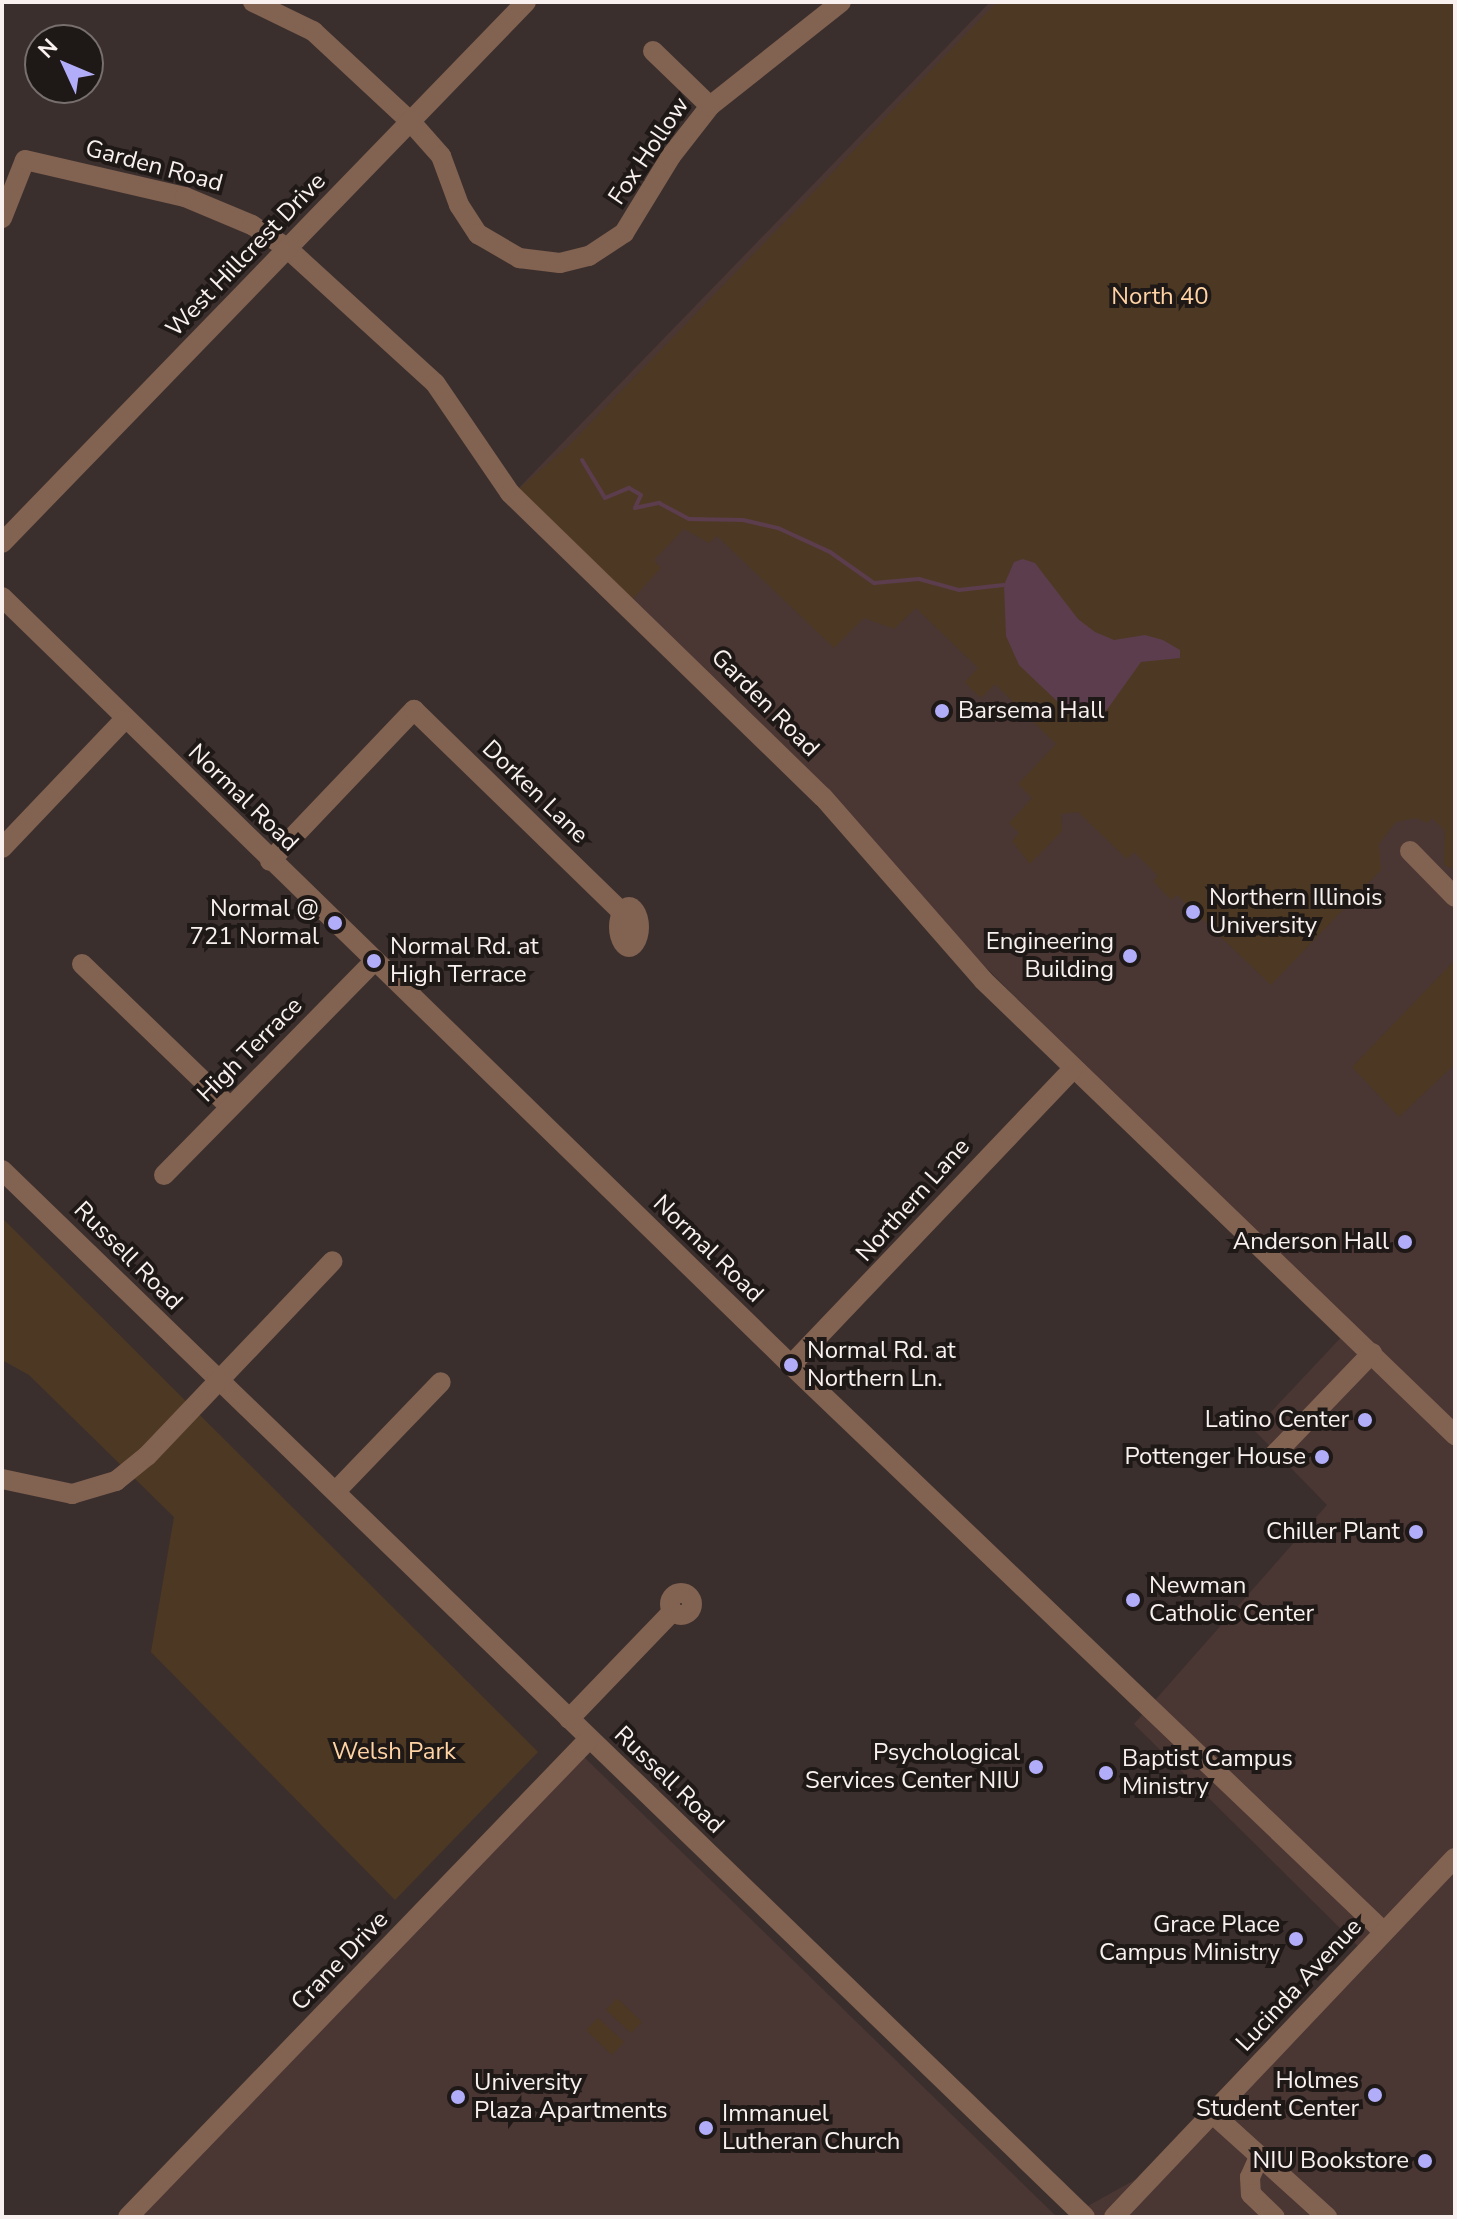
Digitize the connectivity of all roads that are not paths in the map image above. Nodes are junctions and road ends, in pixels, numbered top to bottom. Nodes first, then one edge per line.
1 (253, 2) edge
2 (526, 2) edge
3 (841, 2) edge
4 (653, 51) dead end
5 (710, 106) junction
6 (410, 121) junction
7 (2, 218) edge
8 (287, 248) junction
9 (2, 543) edge
10 (2, 597) edge
11 (124, 720) junction
12 (2, 848) edge
13 (1410, 851) dead end
14 (270, 861) junction
15 (1455, 897) edge
16 (620, 910) dead end
17 (374, 961) junction
18 (82, 964) dead end
19 (1073, 1069) junction
20 (230, 1107) junction
21 (2, 1170) edge
22 (164, 1175) dead end
23 (333, 1261) dead end
24 (1372, 1353) junction
25 (791, 1365) junction
26 (216, 1380) junction
27 (441, 1382) dead end
28 (1455, 1435) edge
29 (1273, 1456) dead end
30 (2, 1479) edge
31 (336, 1491) junction
32 (672, 1612) dead end
33 (569, 1719) junction
34 (589, 1739) junction
35 (1455, 1858) edge
36 (1384, 1932) junction
37 (1213, 2114) junction
38 (1259, 2157) junction
39 (128, 2217) edge
40 (1085, 2217) edge
41 (1114, 2217) edge
42 (1275, 2217) edge
43 (1327, 2217) edge

1 - 6 street, Fox Hollow
2 - 6 street, West Hillcrest Drive
3 - 5 street, Fox Hollow
4 - 5 street
5 - 6 street, Fox Hollow
6 - 8 street, West Hillcrest Drive
7 - 8 street, Garden Road
8 - 9 street, West Hillcrest Drive
8 - 19 street, Garden Road
10 - 11 street, Normal Road
11 - 12 street
11 - 14 street, Normal Road
13 - 15 street
14 - 16 street, Dorken Lane
14 - 17 street, Normal Road
17 - 20 street, High Terrace
17 - 25 street, Normal Road
18 - 20 street
19 - 24 street, Garden Road
19 - 25 street, Northern Lane
20 - 22 street, High Terrace
21 - 26 street, Russell Road
23 - 26 street
24 - 28 street, Garden Road
24 - 29 street
25 - 36 street, Normal Road
26 - 30 street
26 - 31 street, Russell Road
27 - 31 street
31 - 33 street, Russell Road
32 - 33 street
33 - 34 street, Russell Road
34 - 39 street, Crane Drive
34 - 40 street, Russell Road
35 - 36 street, Lucinda Avenue
36 - 37 street, Lucinda Avenue
37 - 38 street
37 - 41 street, Lucinda Avenue
38 - 42 street
38 - 43 street

